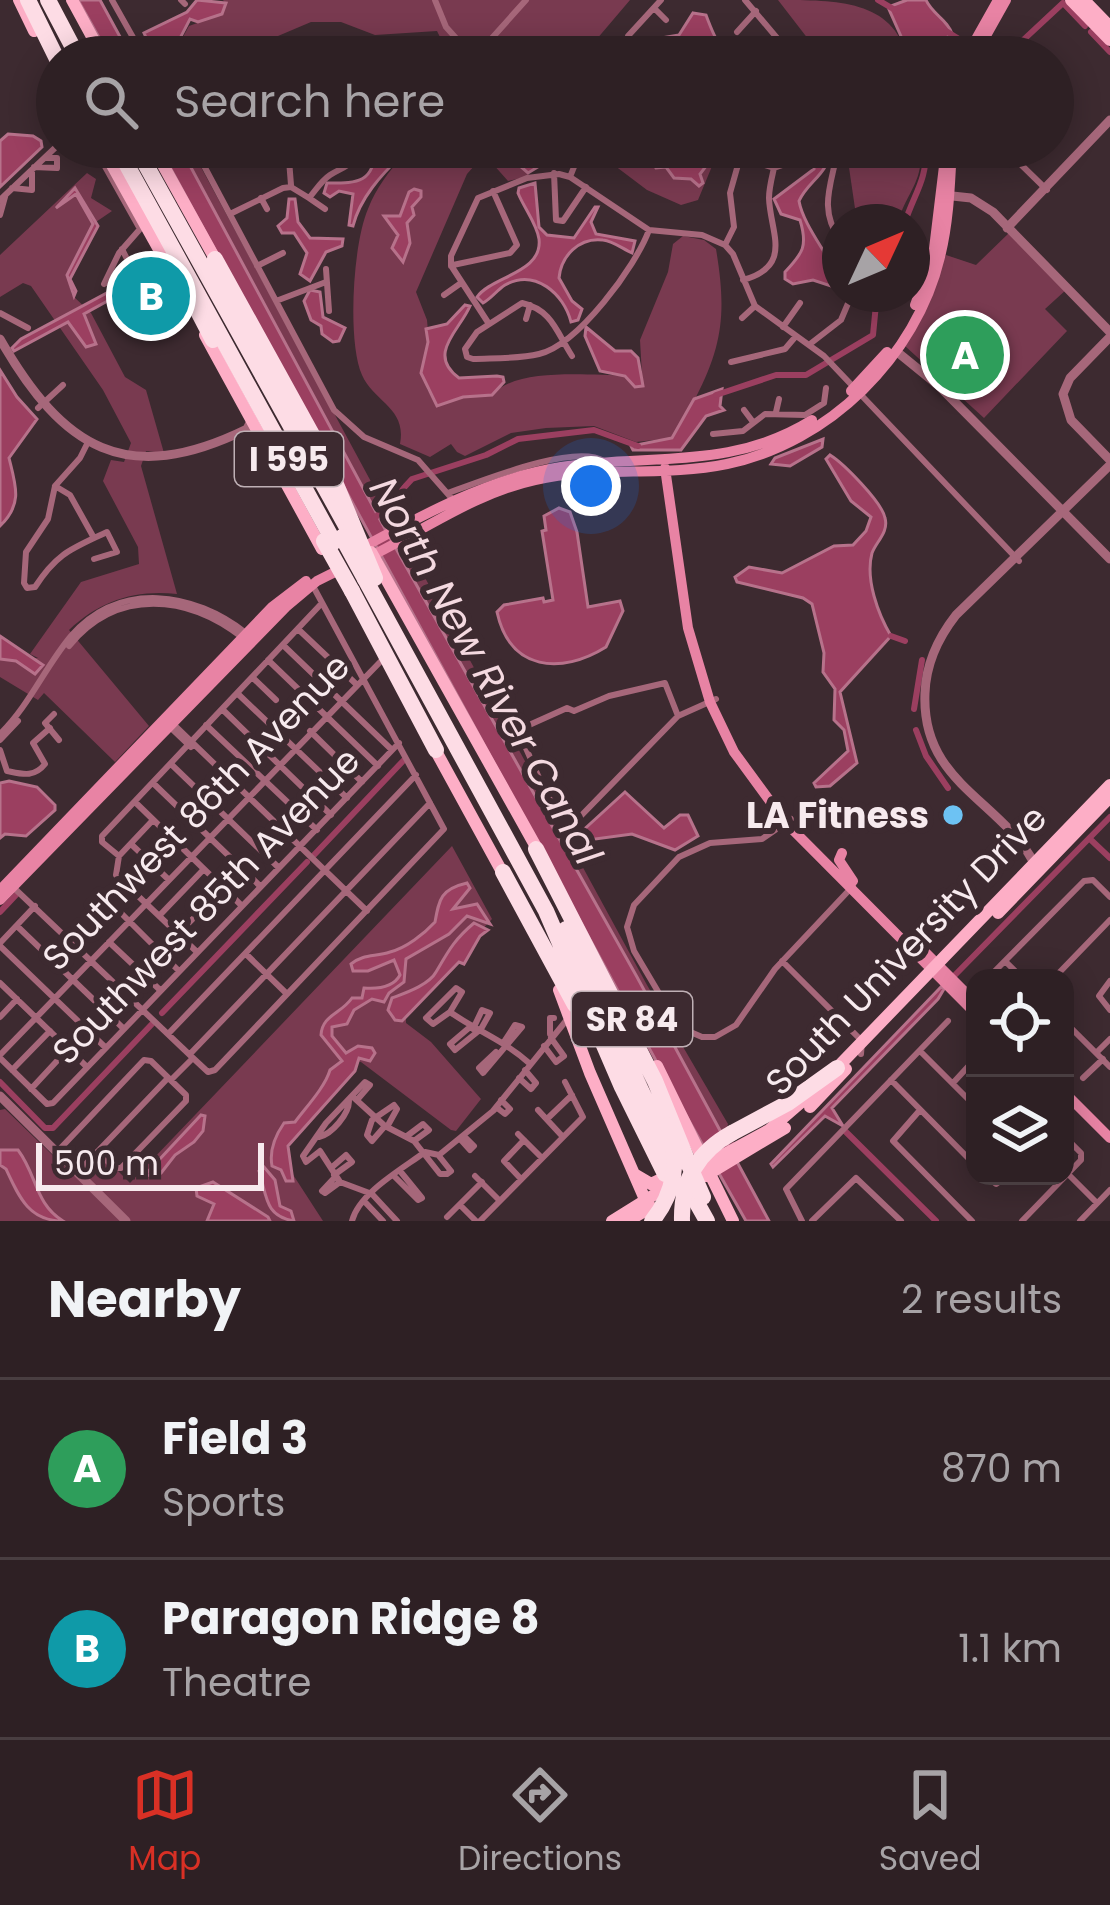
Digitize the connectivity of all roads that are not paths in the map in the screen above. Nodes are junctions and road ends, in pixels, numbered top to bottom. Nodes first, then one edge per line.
1 (19, 0) edge
2 (28, 0) edge
3 (43, 0) edge
4 (58, 0) edge
5 (72, 0) edge
6 (435, 0) edge
7 (526, 0) edge
8 (661, 0) edge
9 (745, 0) edge
10 (1002, 0) edge
11 (1071, 0) edge
12 (1084, 0) edge
13 (117, 2) edge
14 (653, 8) junction
15 (756, 11) junction
16 (666, 20) dead end
17 (1110, 27) edge
18 (737, 32) dead end
19 (38, 36) edge
20 (46, 36) edge
21 (62, 36) edge
22 (77, 36) edge
23 (92, 36) edge
24 (134, 36) edge
25 (453, 36) edge
26 (494, 36) edge
27 (628, 36) edge
28 (776, 36) edge
29 (982, 36) edge
30 (1110, 40) edge
31 (1110, 123) edge
32 (1089, 144) junction
33 (1074, 160) edge
34 (1074, 162) edge
35 (36, 165) edge
36 (33, 168) junction
37 (118, 168) edge
38 (121, 168) edge
39 (122, 168) edge
40 (122, 168) edge
41 (151, 168) edge
42 (152, 168) edge
43 (165, 168) edge
44 (205, 168) edge
45 (290, 168) edge
46 (344, 168) edge
47 (574, 168) edge
48 (737, 168) edge
49 (774, 168) edge
50 (833, 168) edge
51 (947, 168) edge
52 (1024, 168) edge
53 (1066, 168) edge
54 (1068, 168) edge
55 (554, 173) junction
56 (570, 177) junction
57 (291, 187) junction
58 (586, 187) junction
59 (1046, 189) junction
60 (494, 190) junction
61 (945, 192) junction
62 (6, 194) edge
63 (261, 198) junction
64 (309, 199) junction
65 (826, 204) edge
66 (267, 209) dead end
67 (325, 209) dead end
68 (230, 214) junction
69 (0, 215) edge
70 (1010, 225) junction
71 (649, 230) junction
72 (725, 245) junction
73 (122, 249) junction
74 (283, 254) dead end
75 (215, 259) junction
76 (257, 266) junction
77 (452, 266) junction
78 (933, 268) junction
79 (326, 269) dead end
80 (174, 272) junction
81 (743, 280) junction
82 (326, 282) junction
83 (461, 283) junction
84 (444, 296) dead end
85 (276, 301) junction
86 (800, 303) dead end
87 (526, 304) junction
88 (755, 306) junction
89 (329, 311) dead end
90 (844, 312) edge
91 (0, 313) edge
92 (742, 318) dead end
93 (526, 320) dead end
94 (245, 324) junction
95 (489, 324) junction
96 (783, 327) junction
97 (28, 328) dead end
98 (1110, 331) edge
99 (796, 336) junction
100 (0, 339) edge
101 (562, 340) junction
102 (810, 344) junction
103 (898, 349) junction
104 (0, 350) edge
105 (572, 356) dead end
106 (731, 362) dead end
107 (243, 375) junction
108 (63, 386) dead end
109 (826, 388) dead end
110 (856, 391) junction
111 (779, 399) dead end
112 (40, 407) junction
113 (744, 410) dead end
114 (776, 412) junction
115 (753, 422) junction
116 (255, 428) junction
117 (741, 432) junction
118 (713, 434) dead end
119 (87, 443) junction
120 (749, 451) junction
121 (668, 466) junction
122 (1110, 466) edge
123 (548, 470) junction
124 (55, 486) junction
125 (453, 499) junction
126 (1066, 512) junction
127 (94, 538) junction
128 (338, 538) junction
129 (372, 549) junction
130 (1110, 556) edge
131 (94, 559) dead end
132 (1017, 559) junction
133 (333, 569) junction
134 (363, 582) junction
135 (312, 584) junction
136 (290, 592) junction
137 (321, 601) junction
138 (286, 607) junction
139 (298, 629) junction
140 (247, 638) junction
141 (283, 645) junction
142 (267, 660) junction
143 (382, 660) junction
144 (252, 676) junction
145 (358, 680) junction
146 (236, 693) junction
147 (340, 699) junction
148 (276, 700) dead end
149 (713, 700) junction
150 (221, 709) junction
151 (55, 714) dead end
152 (324, 715) junction
153 (678, 716) junction
154 (168, 722) junction
155 (206, 725) junction
156 (50, 728) junction
157 (310, 731) junction
158 (0, 737) edge
159 (59, 740) dead end
160 (190, 743) junction
161 (396, 747) junction
162 (294, 748) junction
163 (0, 750) edge
164 (436, 750) junction
165 (171, 764) junction
166 (279, 764) junction
167 (378, 766) junction
168 (3, 772) edge
169 (416, 775) junction
170 (263, 780) junction
171 (362, 782) junction
172 (153, 783) junction
173 (1110, 785) edge
174 (246, 797) junction
175 (1110, 797) edge
176 (347, 798) junction
177 (135, 802) junction
178 (430, 803) junction
179 (332, 814) junction
180 (227, 818) junction
181 (154, 820) junction
182 (789, 821) junction
183 (316, 830) junction
184 (208, 837) junction
185 (131, 844) junction
186 (299, 848) junction
187 (536, 849) joint
188 (822, 850) junction
189 (190, 855) junction
190 (119, 856) junction
191 (1038, 863) junction
192 (278, 867) junction
193 (205, 869) junction
194 (324, 872) junction
195 (502, 872) joint
196 (168, 879) junction
197 (853, 884) junction
198 (127, 885) junction
199 (260, 886) junction
200 (7, 888) edge
201 (224, 888) junction
202 (345, 892) junction
203 (1110, 896) edge
204 (0, 900) edge
205 (145, 902) junction
206 (242, 905) junction
207 (35, 906) junction
208 (557, 910) junction
209 (366, 912) junction
210 (159, 916) junction
211 (1110, 920) edge
212 (128, 921) junction
213 (16, 926) junction
214 (178, 934) junction
215 (109, 942) junction
216 (0, 945) edge
217 (197, 952) junction
218 (246, 954) junction
219 (91, 960) junction
220 (782, 961) junction
221 (1005, 961) junction
222 (997, 969) edge
223 (1013, 969) edge
224 (1063, 969) edge
225 (938, 970) junction
226 (179, 971) junction
227 (267, 974) junction
228 (72, 980) junction
229 (1110, 981) edge
230 (0, 983) edge
231 (160, 990) junction
232 (287, 994) junction
233 (966, 994) edge
234 (55, 998) junction
235 (16, 999) junction
236 (966, 1003) edge
237 (142, 1009) junction
238 (1110, 1010) edge
239 (450, 1012) junction
240 (0, 1017) edge
241 (36, 1018) junction
242 (554, 1018) dead end
243 (574, 1019) junction
244 (948, 1021) dead end
245 (124, 1029) junction
246 (50, 1031) junction
247 (168, 1034) junction
248 (1074, 1034) edge
249 (550, 1038) junction
250 (1110, 1039) edge
251 (507, 1043) junction
252 (544, 1046) junction
253 (106, 1048) junction
254 (861, 1048) junction
255 (68, 1049) junction
256 (920, 1051) junction
257 (496, 1052) dead end
258 (0, 1056) edge
259 (191, 1056) junction
260 (1099, 1056) junction
261 (1110, 1066) edge
262 (88, 1067) junction
263 (837, 1068) joint
264 (966, 1068) edge
265 (12, 1070) junction
266 (524, 1070) junction
267 (1083, 1078) dead end
268 (170, 1079) junction
269 (891, 1081) junction
270 (565, 1082) dead end
271 (952, 1083) junction
272 (31, 1089) junction
273 (572, 1095) junction
274 (0, 1096) edge
275 (966, 1097) edge
276 (1074, 1107) edge
277 (538, 1110) dead end
278 (920, 1110) junction
279 (379, 1118) junction
280 (547, 1119) junction
281 (386, 1126) junction
282 (563, 1137) junction
283 (1110, 1142) edge
284 (734, 1147) junction
285 (97, 1152) junction
286 (425, 1152) junction
287 (56, 1153) junction
288 (439, 1155) junction
289 (966, 1157) edge
290 (542, 1158) junction
291 (504, 1161) junction
292 (676, 1164) junction
293 (711, 1167) junction
294 (493, 1171) dead end
295 (77, 1173) junction
296 (633, 1174) junction
297 (521, 1179) junction
298 (1074, 1181) edge
299 (1056, 1185) edge
300 (1110, 1190) edge
301 (368, 1197) junction
302 (499, 1200) junction
303 (723, 1201) junction
304 (1097, 1203) junction
305 (460, 1204) junction
306 (686, 1208) edge
307 (652, 1215) edge
308 (447, 1217) dead end
309 (480, 1219) edge
310 (126, 1221) edge
311 (352, 1221) edge
312 (383, 1221) edge
313 (398, 1221) edge
314 (493, 1221) edge
315 (612, 1221) edge
316 (630, 1221) edge
317 (692, 1221) edge
318 (712, 1221) edge
319 (734, 1221) edge
320 (802, 1221) edge
321 (812, 1221) edge
322 (901, 1221) edge
323 (972, 1221) edge
324 (1022, 1221) edge
325 (1080, 1221) edge

1 - 19 main road
2 - 20 highway
3 - 21 highway
4 - 22 highway
5 - 23 main road
6 - 25 street
7 - 26 street
8 - 14 street
9 - 15 street
10 - 29 main road
11 - 30 main road
12 - 17 main road
13 - 24 street
14 - 16 street
14 - 27 street
15 - 18 street
15 - 28 street
31 - 32 street
32 - 33 street
32 - 34 street
35 - 36 street
36 - 62 street
36 - 62 street
37 - 73 street
38 - 80 highway
39 - 107 highway, I 595
40 - 128 highway
41 - 128 highway, I 595
42 - 94 highway
43 - 75 main road
44 - 68 street
45 - 57 street
46 - 64 street
47 - 56 street
48 - 72 street
49 - 81 street
50 - 65 street
51 - 61 main road
52 - 59 street
53 - 59 street
54 - 59 street
55 - 56 street
55 - 58 street
55 - 60 street
56 - 58 street
57 - 63 street
57 - 64 street
58 - 71 street
59 - 70 street
60 - 77 street
60 - 77 street
61 - 70 street
61 - 78 main road
62 - 69 street
63 - 66 street
63 - 68 street
64 - 67 street
68 - 76 street
70 - 98 street
71 - 72 street
71 - 101 street
72 - 81 street
73 - 73 street
74 - 76 street
75 - 94 main road
75 - 134 highway, bridge
76 - 85 street
77 - 83 street
78 - 103 main road
78 - 110 main road
79 - 82 street
80 - 107 highway
80 - 116 main road
80 - 128 highway, bridge
81 - 88 street
82 - 85 street
82 - 89 street
83 - 84 street
83 - 95 street
85 - 125 street
86 - 96 street
87 - 93 street
87 - 95 street
87 - 101 street
88 - 92 street
88 - 96 street
90 - 102 street
91 - 97 street
94 - 128 main road
95 - 101 street
96 - 99 street
98 - 122 street
99 - 102 street
99 - 106 street
100 - 112 street
101 - 105 street
102 - 110 street
103 - 110 main road
103 - 126 street
104 - 112 street
107 - 128 highway, I 595
108 - 112 street
109 - 114 street
110 - 120 main road
110 - 120 main road
110 - 132 street
111 - 114 street
112 - 119 street
113 - 115 street
114 - 115 street
115 - 117 street
116 - 119 street
116 - 128 main road
117 - 118 street
117 - 120 street
119 - 124 street
120 - 121 main road
121 - 123 main road
121 - 123 main road
121 - 149 main road
122 - 126 street
123 - 125 street
123 - 125 main road
124 - 127 street
124 - 127 street
125 - 129 main road
126 - 130 street
126 - 132 street
127 - 131 street
128 - 129 main road
128 - 133 main road
128 - 134 highway, I 595, bridge
128 - 134 highway, bridge
129 - 133 main road
129 - 134 main road
132 - 191 street
133 - 134 main road
133 - 135 main road
133 - 136 main road
134 - 143 main road
134 - 164 highway
134 - 187 main road
134 - 208 highway, I 595
134 - 243 highway, I 595
134 - 292 highway
135 - 137 street
135 - 138 main road
136 - 138 main road
136 - 140 main road
137 - 139 street
137 - 145 street
138 - 140 main road
139 - 141 street
139 - 145 street
140 - 154 main road
140 - 158 street
141 - 142 street
141 - 147 street
142 - 144 street
142 - 152 street
143 - 145 street, Southwest 86th Avenue
143 - 164 main road
144 - 146 street
144 - 148 street
145 - 147 street, Southwest 86th Avenue
145 - 161 street
146 - 150 street
146 - 162 street
147 - 152 street, Southwest 86th Avenue
147 - 161 street
149 - 153 street
149 - 182 main road
150 - 155 street
150 - 166 street
151 - 156 street
152 - 157 street, Southwest 86th Avenue
152 - 167 street
153 - 153 street
154 - 160 street
154 - 200 main road
155 - 160 street
155 - 170 street
156 - 159 street
156 - 168 street
157 - 162 street, Southwest 86th Avenue
157 - 171 street
160 - 165 street
160 - 174 street
161 - 167 street, Southwest 85th Avenue
161 - 169 street
162 - 166 street, Southwest 86th Avenue
162 - 176 street
163 - 168 street
164 - 195 main road
165 - 172 street
165 - 180 street
166 - 170 street, Southwest 86th Avenue
166 - 179 street
167 - 171 street, Southwest 85th Avenue
169 - 178 street
169 - 194 street
170 - 174 street, Southwest 86th Avenue
170 - 183 street
171 - 176 street, Southwest 85th Avenue
172 - 177 street
172 - 184 street
173 - 191 main road, South University Drive
174 - 180 street, Southwest 86th Avenue
174 - 186 street
175 - 191 main road, South University Drive
176 - 179 street, Southwest 85th Avenue
177 - 181 street
177 - 190 street
178 - 202 street
178 - 209 street
179 - 183 street, Southwest 85th Avenue
180 - 184 street, Southwest 86th Avenue
180 - 192 street
181 - 185 street
181 - 189 street
182 - 188 main road
182 - 197 main road
182 - 220 street
183 - 186 street, Southwest 85th Avenue
184 - 189 street, Southwest 86th Avenue
184 - 199 street
185 - 190 street
185 - 196 street
186 - 192 street, Southwest 85th Avenue
186 - 194 street
187 - 292 highway
188 - 197 main road
188 - 197 main road
189 - 193 street
189 - 196 street, Southwest 86th Avenue
190 - 198 street
191 - 225 main road, South University Drive
192 - 199 street, Southwest 85th Avenue
193 - 201 street
193 - 210 street
194 - 202 street
194 - 218 street
195 - 243 highway
196 - 205 street, Southwest 86th Avenue
197 - 220 street
197 - 225 main road
198 - 205 street
198 - 212 street
199 - 206 street, Southwest 85th Avenue
200 - 204 main road
200 - 207 street
201 - 206 street
201 - 214 street
202 - 209 street
202 - 227 street
203 - 221 street
205 - 210 street
205 - 212 street, Southwest 86th Avenue
206 - 217 street, Southwest 85th Avenue
207 - 213 street
207 - 219 street
208 - 292 highway, I 595
208 - 307 highway, bridge
209 - 232 street
210 - 214 street
211 - 224 street
212 - 215 street, Southwest 86th Avenue
212 - 226 street
213 - 216 street
213 - 228 street
214 - 217 street
215 - 219 street, Southwest 86th Avenue
215 - 231 street
216 - 234 street
217 - 226 street, Southwest 85th Avenue
218 - 227 street
218 - 247 street
219 - 228 street, Southwest 86th Avenue
219 - 237 street
220 - 254 street
221 - 222 street
221 - 223 street
225 - 233 main road
225 - 236 main road
225 - 254 main road, South University Drive
226 - 231 street, Southwest 85th Avenue
227 - 232 street
227 - 259 street
228 - 234 street, Southwest 86th Avenue
228 - 245 street
229 - 238 street
230 - 235 street
231 - 237 street, Southwest 85th Avenue
232 - 259 street
234 - 241 street, Southwest 86th Avenue
234 - 253 street
235 - 240 street
235 - 241 street
237 - 245 street, Southwest 85th Avenue
237 - 247 street
239 - 239 street
239 - 251 street
241 - 246 street
241 - 258 street, Southwest 86th Avenue
242 - 249 street
243 - 249 street
243 - 292 highway, I 595
243 - 296 main road, SR 84
244 - 256 street
245 - 253 street, Southwest 85th Avenue
246 - 255 street
246 - 265 street
247 - 259 street
248 - 260 street
249 - 252 street
249 - 252 street
250 - 260 street
251 - 257 street
251 - 266 street
252 - 266 street
253 - 262 street, Southwest 85th Avenue
254 - 263 main road, South University Drive
254 - 284 main road, South University Drive
255 - 262 street
255 - 272 street
256 - 269 street
256 - 271 street
258 - 265 street
259 - 268 street
260 - 261 street
260 - 267 street
262 - 272 street, Southwest 85th Avenue
263 - 284 highway
264 - 271 street
265 - 272 street
266 - 288 street
268 - 285 street
268 - 285 street
268 - 287 street
269 - 278 street
269 - 320 street
270 - 273 street
271 - 275 street
273 - 280 street
273 - 282 street
274 - 287 street
276 - 283 main road
277 - 280 street
278 - 289 street
278 - 323 street
279 - 281 street
279 - 281 street
279 - 281 street
279 - 301 street
280 - 282 street
281 - 286 street
282 - 290 street
284 - 293 main road, South University Drive
284 - 306 highway, bridge
285 - 295 street
286 - 288 street
286 - 288 street
286 - 301 street
287 - 295 street
290 - 291 street
290 - 297 street
291 - 294 street
291 - 297 street
292 - 293 main road
292 - 296 main road
292 - 306 highway, I 595, bridge
293 - 303 main road
293 - 307 main road, South University Drive
295 - 310 street
296 - 307 main road, SR 84
297 - 302 street
298 - 304 street
299 - 324 street
300 - 304 street
301 - 311 street
301 - 312 street
301 - 313 street
302 - 305 street
302 - 309 street
303 - 307 main road
303 - 319 main road
304 - 325 street
305 - 308 street
305 - 309 street
306 - 317 highway
306 - 318 highway, I 595
307 - 315 main road, South University Drive
307 - 316 main road, South University Drive
309 - 314 street
321 - 322 street

